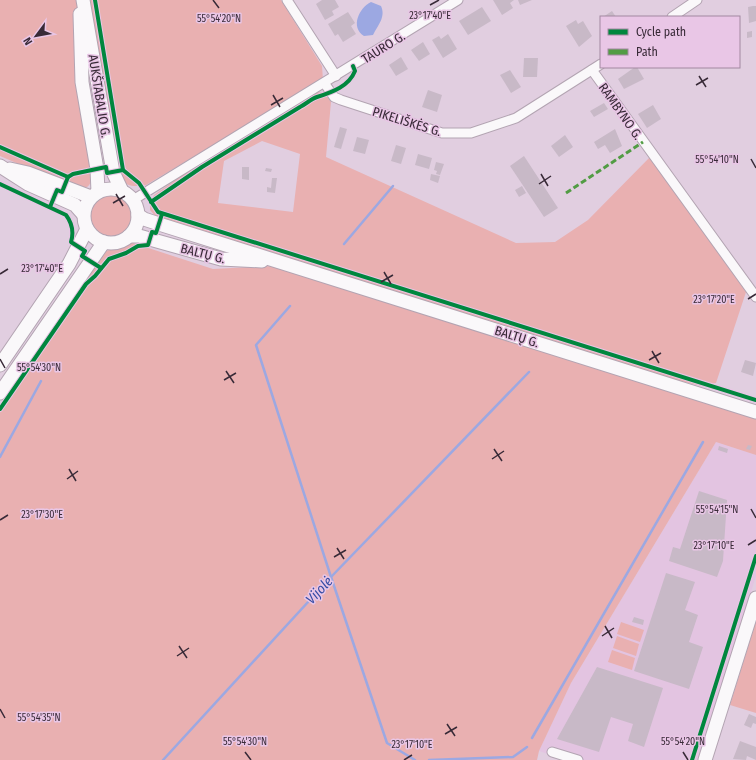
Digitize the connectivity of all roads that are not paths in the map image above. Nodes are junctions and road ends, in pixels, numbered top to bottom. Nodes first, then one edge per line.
1 (82, 0) edge
2 (287, 0) edge
3 (458, 0) edge
4 (697, 0) edge
5 (673, 16) edge
6 (600, 65) edge
7 (592, 70) junction
8 (336, 76) junction
9 (325, 84) junction
10 (3, 168) edge
11 (122, 191) junction
12 (94, 194) junction
13 (133, 200) junction
14 (83, 214) junction
15 (138, 214) junction
16 (87, 229) junction
17 (129, 236) junction
18 (104, 242) junction
19 (277, 261) junction
20 (756, 297) edge
21 (0, 365) edge
22 (0, 393) edge
23 (756, 412) edge
24 (756, 598) edge
25 (552, 752) dead end
26 (578, 760) edge
27 (705, 760) edge

1 - 11 main road, AUKŠTABALIO G.
1 - 12 main road, AUKŠTABALIO G.
2 - 8 street
3 - 8 street, TAURO G.
4 - 5 street
6 - 7 street, PIKELIŠKĖS G.
7 - 9 street, PIKELIŠKĖS G.
7 - 20 street, RAMBYNO G.
8 - 9 street, TAURO G.
9 - 13 street, TAURO G.
10 - 12 main road
10 - 14 main road
11 - 12 main road
11 - 13 main road
12 - 14 main road
13 - 15 main road
14 - 16 main road
15 - 17 main road
15 - 19 main road, BALTŲ G.
16 - 18 main road
16 - 21 main road
17 - 18 main road
17 - 19 main road, BALTŲ G.
18 - 22 main road
19 - 23 main road, BALTŲ G.
24 - 27 main road
25 - 26 street

